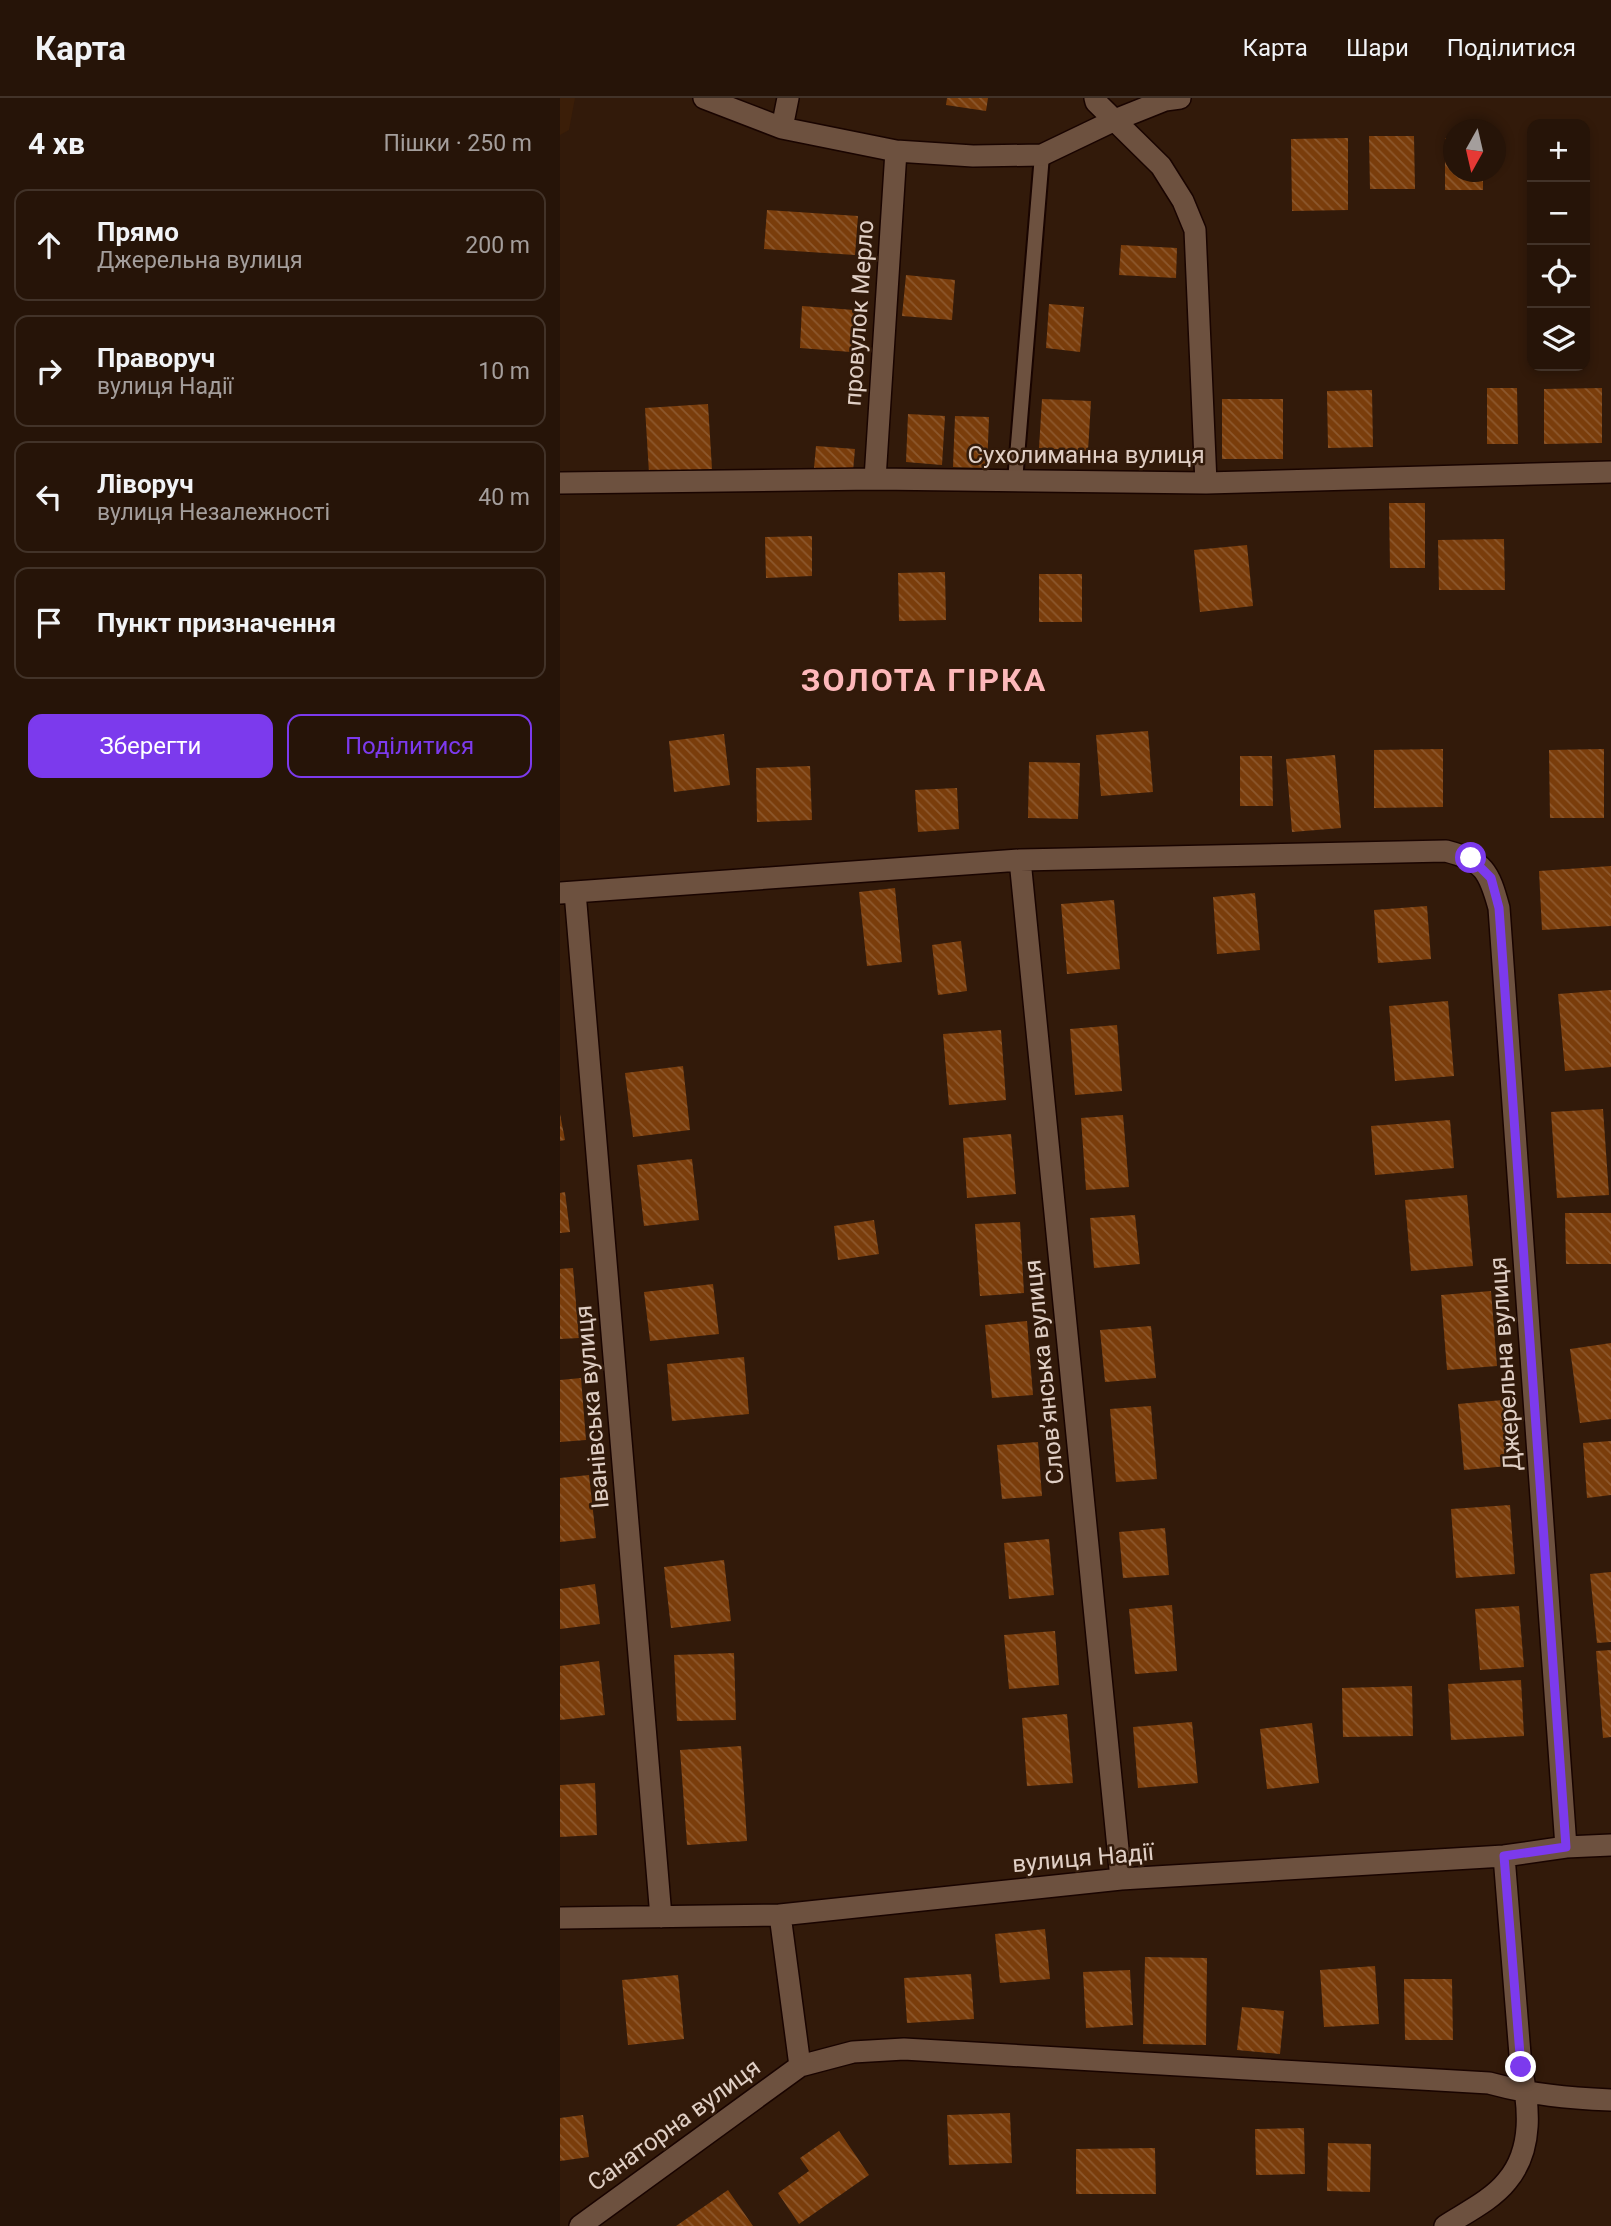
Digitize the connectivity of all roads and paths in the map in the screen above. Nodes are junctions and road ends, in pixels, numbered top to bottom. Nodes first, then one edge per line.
1 (704, 98) edge
2 (788, 98) edge
3 (1095, 98) edge
4 (1180, 98) edge
5 (1115, 120) junction
6 (782, 128) junction
7 (896, 151) junction
8 (1042, 155) junction
9 (1611, 472) edge
10 (875, 479) junction
11 (1015, 481) junction
12 (560, 483) edge
13 (1206, 483) junction
14 (1020, 860) junction
15 (567, 893) edge
16 (1611, 1845) edge
17 (1566, 1847) junction
18 (1504, 1856) junction
19 (1121, 1879) junction
20 (780, 1915) junction
21 (661, 1917) junction
22 (560, 1918) edge
23 (800, 2066) junction
24 (1527, 2094) junction
25 (1611, 2100) edge
26 (580, 2226) edge
27 (1446, 2226) edge

1 - 6 street
2 - 6 street
3 - 5 street
4 - 5 street
5 - 8 street
5 - 13 street
6 - 7 street
7 - 8 street
7 - 10 street, провулок Мерло
8 - 11 lane
9 - 13 street, Сухолиманна вулиця
10 - 11 street, Сухолиманна вулиця
10 - 12 street, Сухолиманна вулиця
11 - 13 street, Сухолиманна вулиця
14 - 15 street
14 - 17 street, Джерельна вулиця
14 - 19 street, Словʼянська вулиця
15 - 21 street, Іванівська вулиця
16 - 17 street, вулиця Надії
17 - 18 street, вулиця Надії
18 - 19 street, вулиця Надії
18 - 24 street
19 - 20 street, вулиця Надії
20 - 21 street, вулиця Надії
20 - 23 street
21 - 22 street, вулиця Надії
23 - 24 street
23 - 26 street, Санаторна вулиця
24 - 25 street
24 - 27 street

